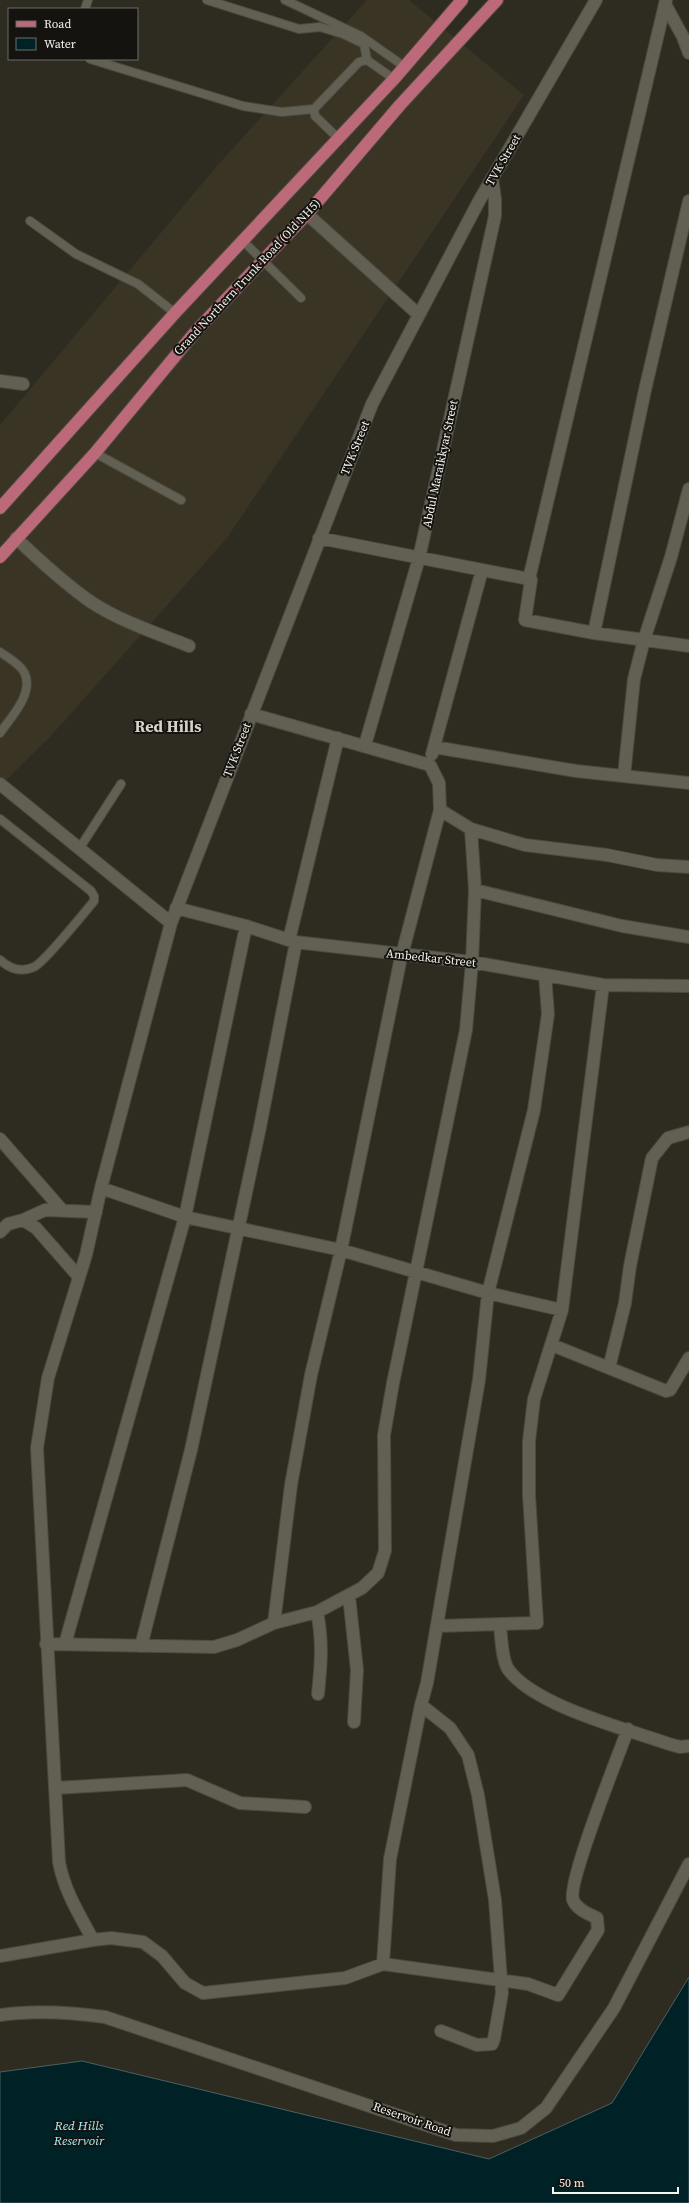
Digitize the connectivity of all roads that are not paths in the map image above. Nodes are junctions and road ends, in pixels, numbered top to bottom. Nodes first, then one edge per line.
1 (207, 0) edge
2 (285, 0) edge
3 (462, 0) edge
4 (497, 0) edge
5 (596, 0) edge
6 (665, 2) edge
7 (689, 53) edge
8 (93, 60) edge
9 (367, 60) junction
10 (404, 67) junction
11 (394, 79) junction
12 (314, 109) junction
13 (338, 138) junction
14 (492, 178) junction
15 (689, 201) edge
16 (307, 214) junction
17 (30, 221) dead end
18 (242, 240) junction
19 (262, 261) junction
20 (301, 298) dead end
21 (175, 313) junction
22 (419, 315) junction
23 (0, 381) edge
24 (23, 384) dead end
25 (95, 452) junction
26 (689, 489) edge
27 (181, 500) dead end
28 (0, 508) edge
29 (686, 512) edge
30 (16, 538) junction
31 (319, 538) junction
32 (0, 557) edge
33 (419, 558) junction
34 (482, 570) junction
35 (529, 579) junction
36 (594, 633) junction
37 (644, 640) junction
38 (189, 646) dead end
39 (689, 646) edge
40 (0, 652) edge
41 (251, 714) junction
42 (0, 733) edge
43 (338, 738) junction
44 (365, 746) junction
45 (434, 747) junction
46 (430, 765) junction
47 (624, 776) junction
48 (0, 784) edge
49 (121, 784) dead end
50 (689, 784) edge
51 (440, 810) junction
52 (0, 818) edge
53 (471, 829) junction
54 (80, 849) junction
55 (689, 867) edge
56 (475, 890) junction
57 (176, 908) junction
58 (171, 923) junction
59 (246, 926) junction
60 (689, 937) edge
61 (293, 941) junction
62 (402, 954) junction
63 (0, 960) edge
64 (472, 962) junction
65 (545, 974) junction
66 (603, 985) junction
67 (689, 986) edge
68 (689, 1132) edge
69 (0, 1139) edge
70 (101, 1188) junction
71 (62, 1210) junction
72 (96, 1212) junction
73 (184, 1217) junction
74 (23, 1220) junction
75 (239, 1228) junction
76 (0, 1232) edge
77 (341, 1250) junction
78 (416, 1271) junction
79 (79, 1277) junction
80 (488, 1293) junction
81 (562, 1310) junction
82 (552, 1345) junction
83 (689, 1358) edge
84 (609, 1368) junction
85 (349, 1596) junction
86 (317, 1612) junction
87 (274, 1624) junction
88 (500, 1624) junction
89 (437, 1626) junction
90 (46, 1644) junction
91 (65, 1644) junction
92 (141, 1646) junction
93 (318, 1694) dead end
94 (421, 1705) junction
95 (354, 1722) dead end
96 (628, 1729) junction
97 (689, 1746) edge
98 (56, 1788) junction
99 (305, 1806) dead end
100 (689, 1864) edge
101 (93, 1940) junction
102 (0, 1956) edge
103 (383, 1964) junction
104 (501, 1980) junction
105 (0, 2015) edge
106 (441, 2031) dead end

1 - 9 lane
2 - 10 lane
3 - 10 main road
4 - 16 main road, Grand Northern Trunk Road (Old NH5)
5 - 14 street, TVK Street
6 - 7 street
6 - 35 street
8 - 12 lane
9 - 11 lane
9 - 12 lane
10 - 11 main road
11 - 13 main road
12 - 13 lane
13 - 18 main road
14 - 22 street, TVK Street
14 - 33 street, Abdul Maraikkyar Street
15 - 36 street
16 - 19 main road, Grand Northern Trunk Road (Old NH5)
16 - 22 street
17 - 21 lane
18 - 19 lane
18 - 21 main road
19 - 20 lane
19 - 25 main road, Grand Northern Trunk Road (Old NH5)
21 - 28 main road
22 - 31 street, TVK Street
23 - 24 street
25 - 27 lane
25 - 30 main road, Grand Northern Trunk Road (Old NH5)
26 - 29 street
29 - 37 street
30 - 32 main road, Grand Northern Trunk Road (Old NH5)
30 - 38 street
31 - 33 street
31 - 41 street, TVK Street
33 - 34 street
33 - 44 street, Abdul Maraikkyar Street
34 - 35 street
34 - 45 street
35 - 36 street
36 - 37 street
37 - 39 street
37 - 47 street
40 - 42 lane
41 - 43 street
41 - 57 street, TVK Street
43 - 44 street
43 - 61 street
44 - 46 street
45 - 46 street
45 - 47 street
46 - 51 street
47 - 50 street
48 - 54 street
49 - 54 lane
51 - 53 street
51 - 62 street
52 - 63 lane
53 - 55 street
53 - 56 street
54 - 58 street
56 - 60 street
56 - 64 street
57 - 58 street, TVK Street
57 - 59 street, Ambedkar Street
58 - 70 street, TVK Street
59 - 61 street, Ambedkar Street
59 - 73 street
61 - 62 street, Ambedkar Street
61 - 75 street
62 - 64 street, Ambedkar Street
62 - 77 street
64 - 65 street, Ambedkar Street
64 - 78 street
65 - 66 street, Ambedkar Street
65 - 80 street
66 - 67 street, Ambedkar Street
66 - 81 street
68 - 84 street
69 - 71 street
70 - 72 street, TVK Street
70 - 73 street
71 - 72 street
71 - 74 street
72 - 79 street, TVK Street
73 - 75 street
73 - 91 street
74 - 76 street
74 - 79 street
75 - 77 street
75 - 92 street
77 - 78 street
77 - 87 street
78 - 80 street
78 - 85 street
79 - 90 street, TVK Street
80 - 81 street
80 - 89 street
81 - 82 street
82 - 84 street
82 - 88 street
83 - 84 street
85 - 86 street
85 - 95 street
86 - 87 street
86 - 93 street
87 - 92 street
88 - 89 street
88 - 96 street
89 - 94 street
90 - 91 street
90 - 98 street, TVK Street
91 - 92 street
94 - 103 street
94 - 104 street
96 - 97 street
96 - 104 street
98 - 99 street
98 - 101 street, TVK Street
100 - 105 street, Reservoir Road
101 - 102 street
101 - 103 street
103 - 104 street
104 - 106 street

